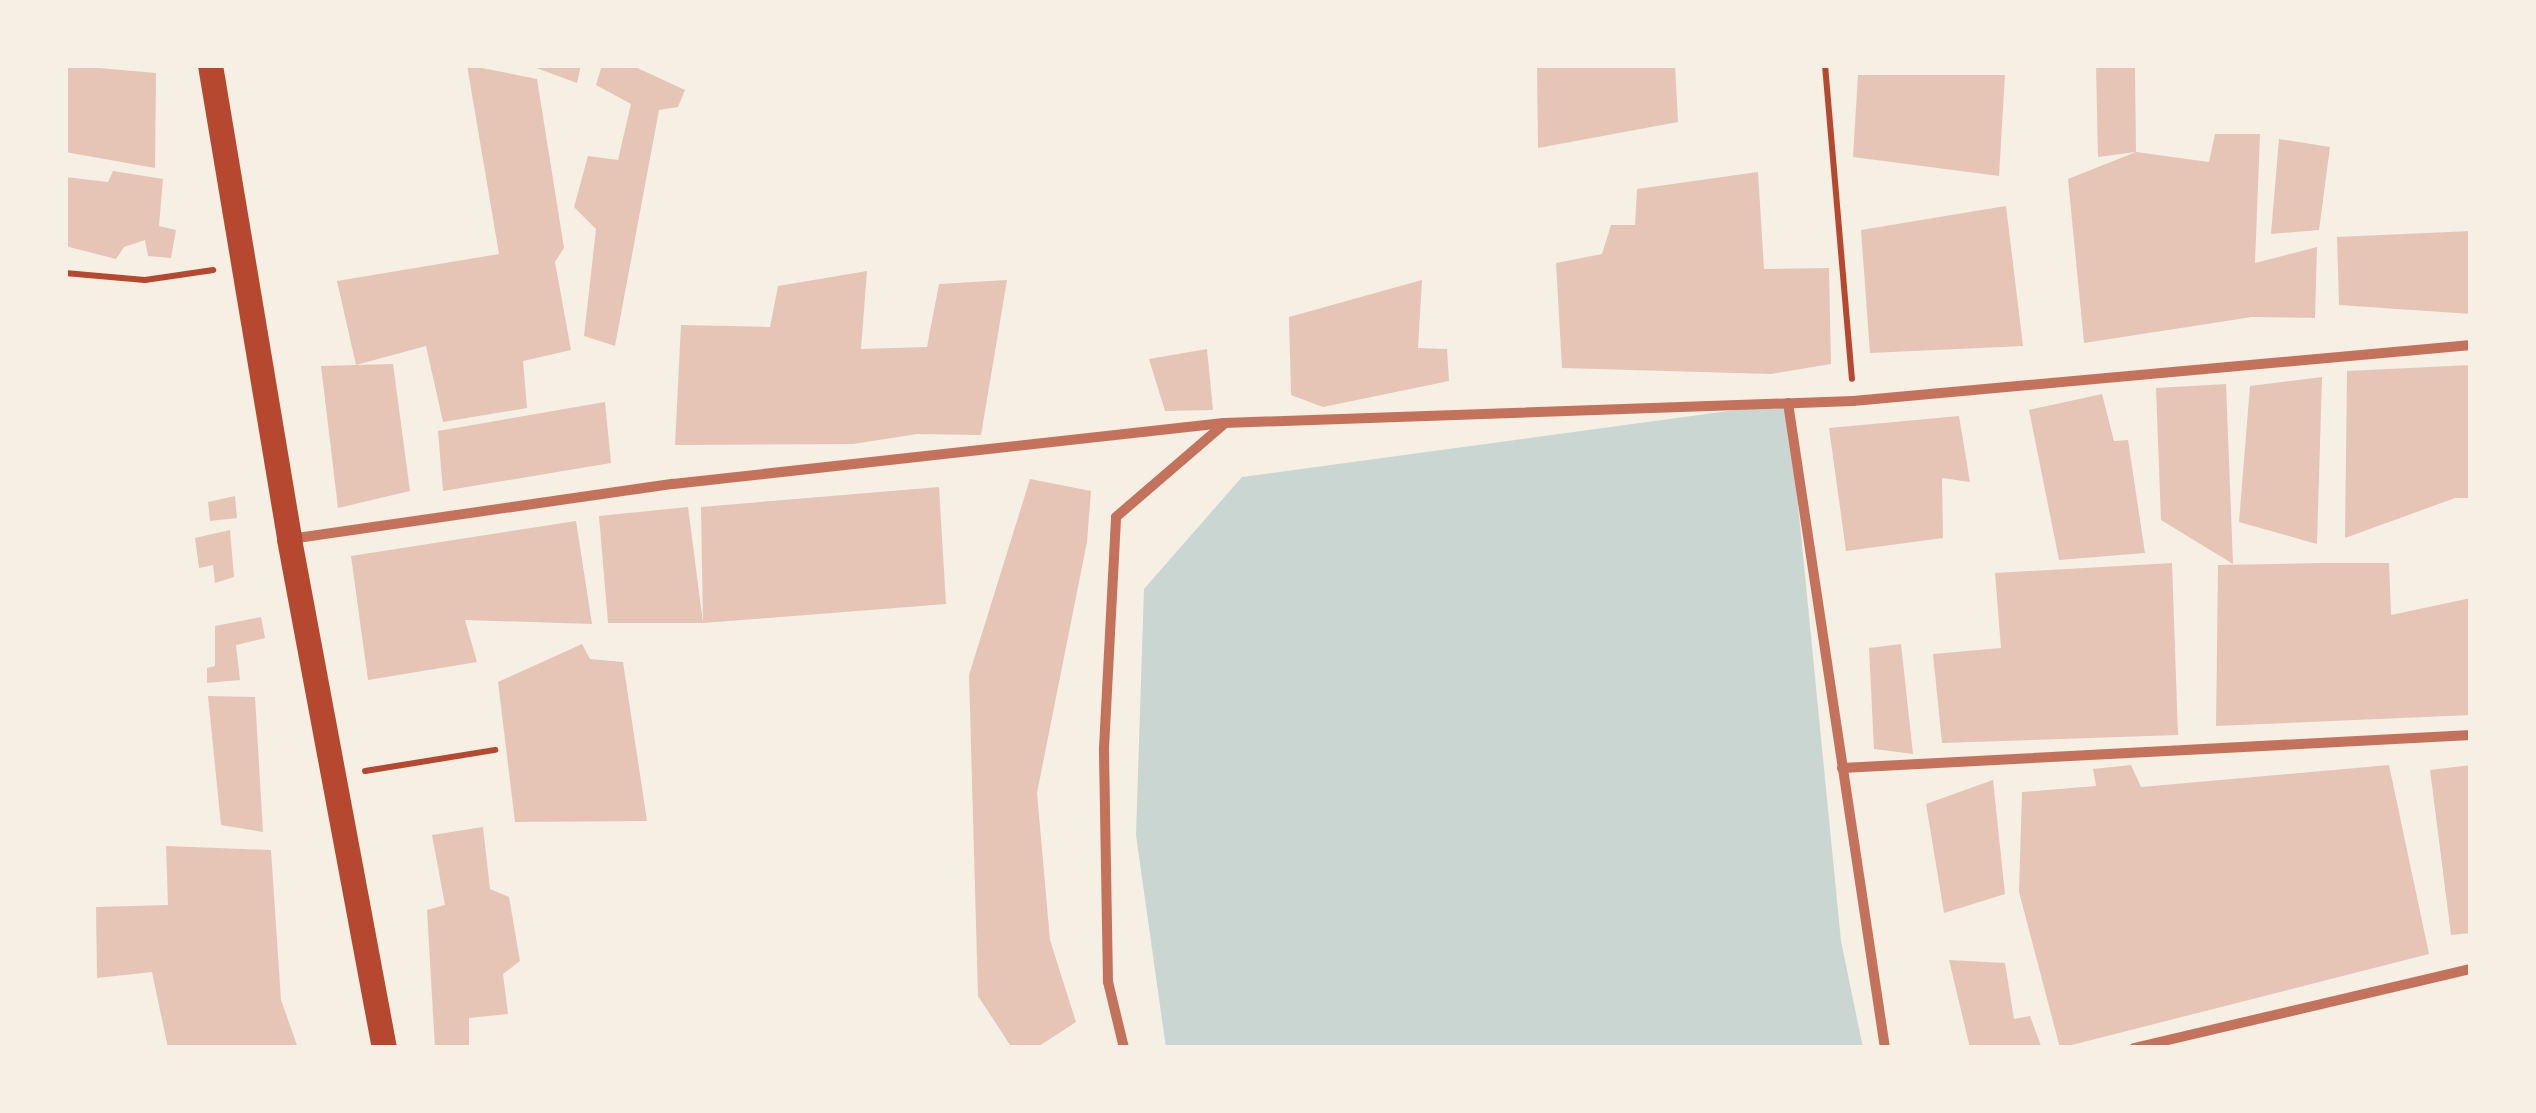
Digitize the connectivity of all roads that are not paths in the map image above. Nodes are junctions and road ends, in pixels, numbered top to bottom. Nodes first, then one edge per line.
1 (210, 65) edge
2 (2471, 345) edge
3 (1788, 403) junction
4 (1224, 423) junction
5 (289, 539) junction
6 (2471, 736) edge
7 (1842, 768) junction
8 (2471, 969) edge
9 (384, 1048) edge
10 (1124, 1048) edge
11 (1885, 1048) edge
12 (2134, 1048) edge

1 - 5 main road
2 - 3 street
3 - 4 street
3 - 7 street
4 - 5 street
4 - 10 street
5 - 9 main road
6 - 7 street
7 - 11 street
8 - 12 street

